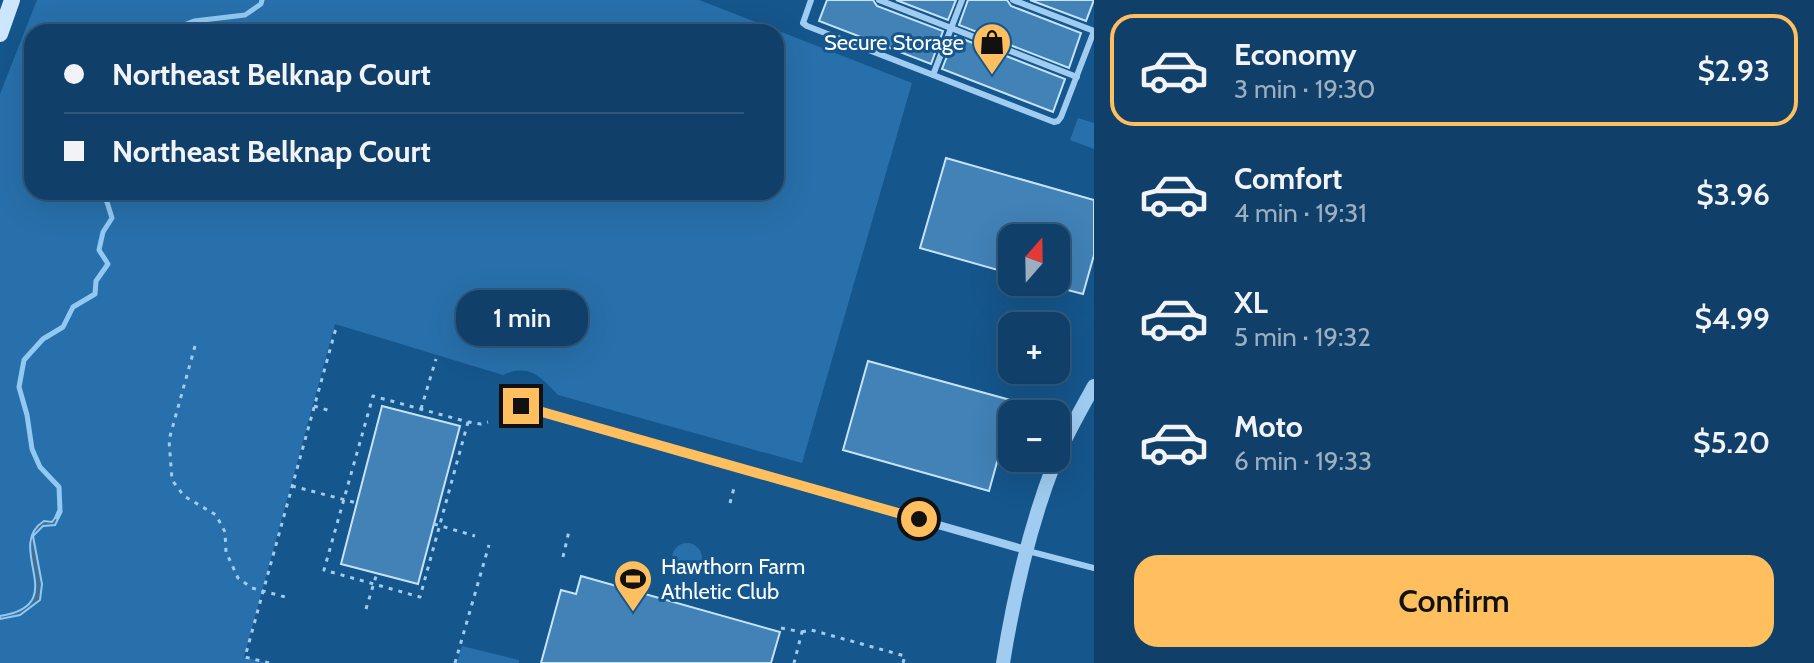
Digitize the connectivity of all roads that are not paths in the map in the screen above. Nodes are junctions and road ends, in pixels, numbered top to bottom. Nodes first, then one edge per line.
1 (12, 0) edge
2 (811, 0) edge
3 (879, 0) edge
4 (962, 0) edge
5 (1013, 0) edge
6 (951, 28) junction
7 (1094, 31) edge
8 (0, 34) edge
9 (933, 75) junction
10 (1077, 77) junction
11 (1094, 386) edge
12 (521, 406) dead end
13 (1026, 550) junction
14 (1094, 568) edge
15 (1003, 663) edge

1 - 8 main road
2 - 9 lane
3 - 6 lane
4 - 6 lane
5 - 7 lane
6 - 9 lane
6 - 10 lane
7 - 10 lane
9 - 10 lane
11 - 13 street
12 - 13 street
13 - 14 lane
13 - 15 street

